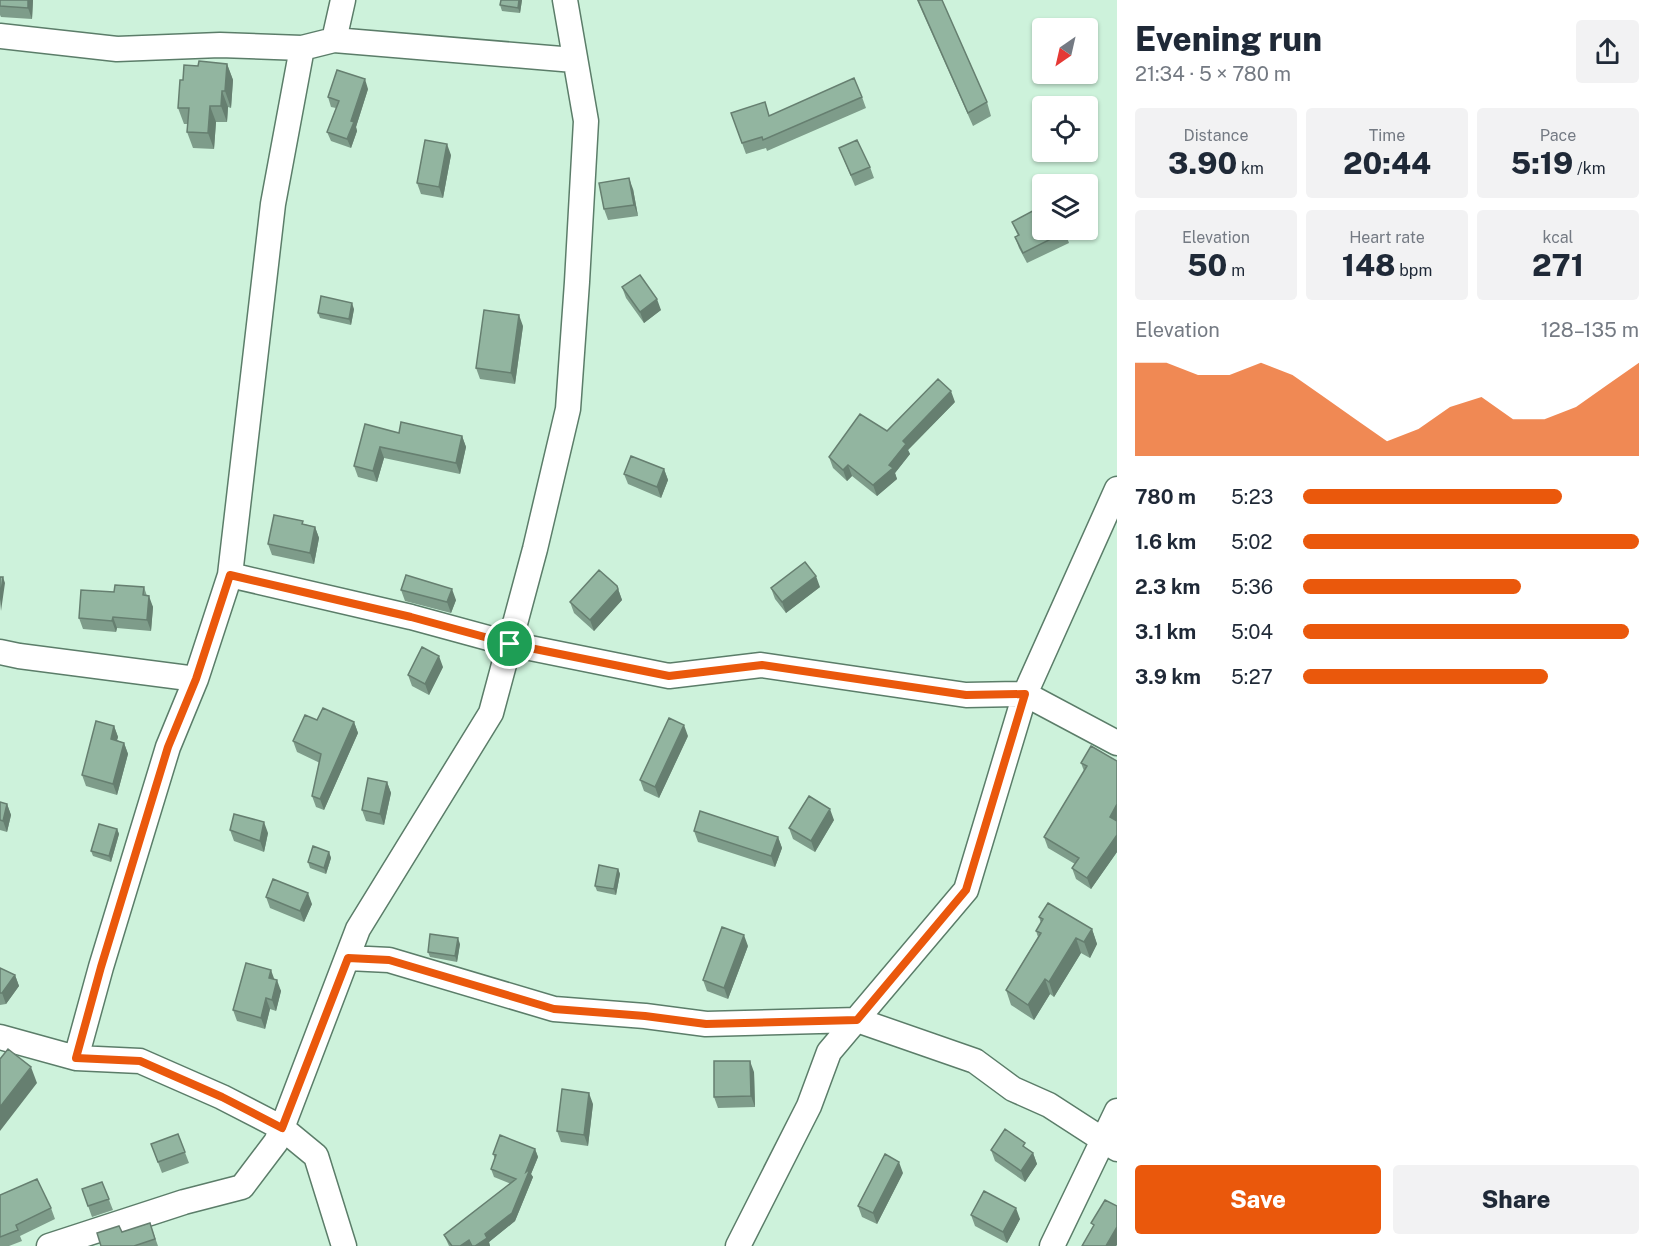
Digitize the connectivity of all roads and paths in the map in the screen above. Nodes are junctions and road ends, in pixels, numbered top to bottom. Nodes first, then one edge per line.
1 (343, 0) edge
2 (565, 0) edge
3 (0, 36) edge
4 (334, 40) junction
5 (302, 48) junction
6 (574, 60) junction
7 (1117, 489) edge
8 (230, 575) junction
9 (510, 644) junction
10 (0, 652) edge
11 (196, 679) junction
12 (1025, 694) junction
13 (1117, 743) edge
14 (348, 958) junction
15 (857, 1020) junction
16 (0, 1037) edge
17 (76, 1058) junction
18 (1117, 1111) edge
19 (282, 1128) junction
20 (1110, 1144) edge
21 (49, 1246) edge
22 (344, 1246) edge
23 (738, 1246) edge
24 (1052, 1246) edge

1 - 4 street
2 - 6 street
3 - 5 street
4 - 5 street
4 - 6 street
5 - 8 street
6 - 9 street
7 - 12 street
8 - 9 street
8 - 11 street
9 - 12 street
9 - 14 street
10 - 11 street
11 - 17 street
12 - 13 street
12 - 15 street
14 - 15 street
14 - 19 street
15 - 20 street
15 - 23 street
16 - 17 street
17 - 19 street
18 - 20 street
19 - 21 street
19 - 22 street
20 - 24 street

